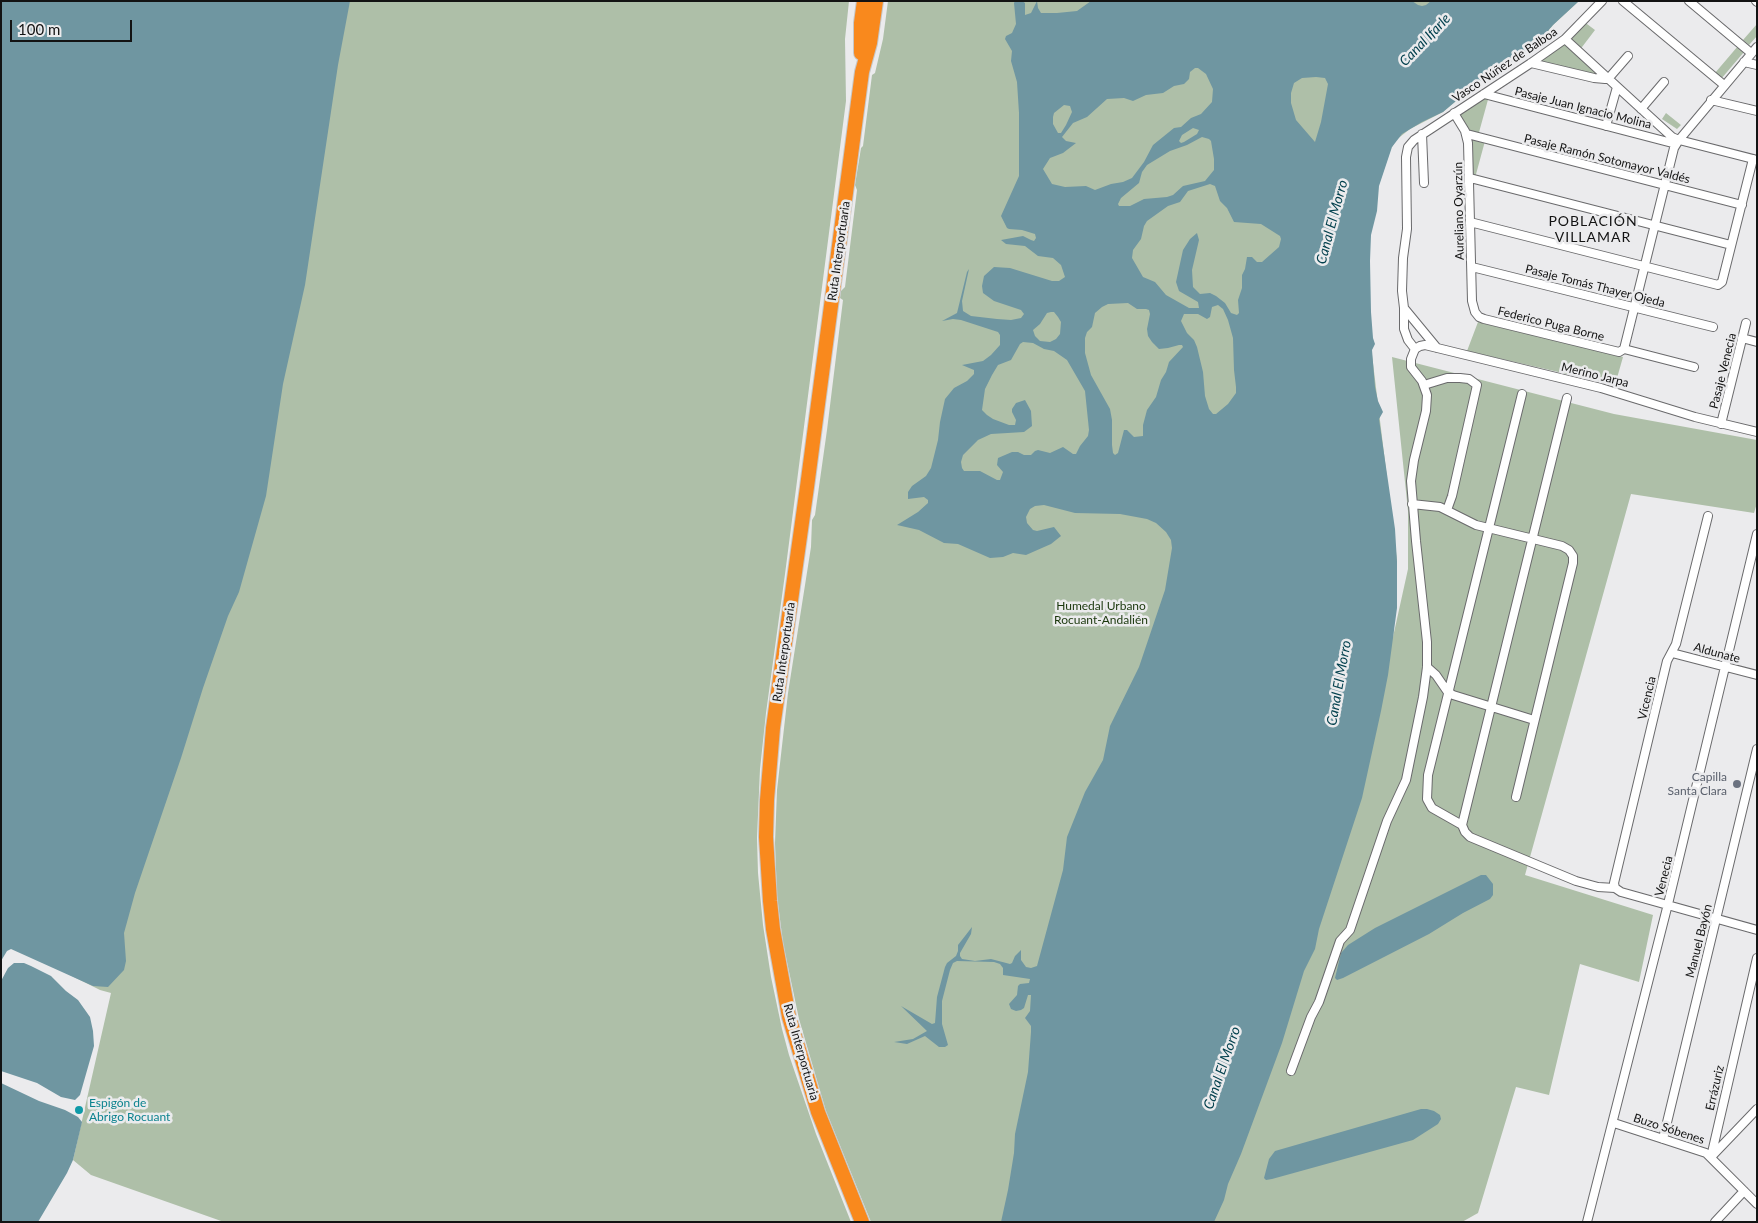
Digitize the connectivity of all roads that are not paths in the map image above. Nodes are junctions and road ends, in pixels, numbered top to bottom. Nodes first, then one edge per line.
1 (864, 1) edge
2 (876, 1) edge
3 (1602, 1) edge
4 (1623, 1) edge
5 (1689, 1) edge
6 (1565, 39) junction
7 (1754, 50) edge
8 (1628, 56) dead end
9 (1744, 62) junction
10 (1531, 63) junction
11 (1757, 65) edge
12 (862, 72) junction
13 (1608, 79) junction
14 (1664, 82) dead end
15 (1724, 85) junction
16 (1617, 87) junction
17 (1484, 94) junction
18 (1711, 100) junction
19 (1640, 109) junction
20 (1757, 111) edge
21 (1454, 113) junction
22 (1606, 126) junction
23 (1422, 134) junction
24 (1467, 134) junction
25 (1677, 142) junction
26 (1755, 159) edge
27 (1470, 178) junction
28 (1424, 183) dead end
29 (1665, 185) junction
30 (1742, 205) junction
31 (1470, 222) junction
32 (1655, 226) junction
33 (1731, 245) junction
34 (1645, 266) junction
35 (1472, 267) junction
36 (1404, 308) junction
37 (1635, 308) junction
38 (1474, 312) joint
39 (1746, 323) dead end
40 (1713, 327) dead end
41 (1742, 338) junction
42 (1757, 342) edge
43 (1437, 348) junction
44 (1415, 349) junction
45 (1624, 350) junction
46 (1694, 367) dead end
47 (1424, 385) junction
48 (1522, 394) dead end
49 (1567, 398) dead end
50 (1721, 424) junction
51 (1757, 432) edge
52 (1412, 504) junction
53 (1447, 510) junction
54 (1708, 516) dead end
55 (1489, 528) junction
56 (1757, 534) edge
57 (1533, 539) junction
58 (1672, 653) junction
59 (1726, 666) junction
60 (1427, 667) junction
61 (1757, 675) edge
62 (1449, 693) junction
63 (1492, 708) junction
64 (1534, 720) junction
65 (1757, 749) edge
66 (1516, 797) dead end
67 (1462, 825) junction
68 (1615, 888) junction
69 (1668, 904) junction
70 (1716, 919) junction
71 (1757, 930) edge
72 (1757, 958) edge
73 (1291, 1071) dead end
74 (1757, 1108) edge
75 (1614, 1123) junction
76 (1662, 1139) junction
77 (1711, 1157) junction
78 (1744, 1191) junction
79 (1757, 1204) edge
80 (862, 1222) edge
81 (1587, 1222) edge
82 (1715, 1222) edge

1 - 12 highway, Ruta Interportuaria
2 - 12 highway, Ruta Interportuaria
3 - 6 street, Vasco Núñez de Balboa
4 - 15 street
5 - 7 street
6 - 10 street, Vasco Núñez de Balboa
6 - 13 street
7 - 9 street
8 - 13 street
9 - 11 street
9 - 15 street
10 - 13 street
10 - 17 street, Vasco Núñez de Balboa
12 - 80 highway, Ruta Interportuaria
13 - 16 street
14 - 19 street
15 - 18 street
16 - 19 street
16 - 22 street
17 - 21 street, Vasco Núñez de Balboa
17 - 22 street, Pasaje Juan Ignacio Molina
18 - 20 street
18 - 25 street
19 - 25 street
21 - 23 street, Vasco Núñez de Balboa
21 - 24 street, Aureliano Oyarzún
22 - 25 street, Pasaje Juan Ignacio Molina
23 - 28 street
23 - 36 street, Vasco Núñez de Balboa
24 - 27 street, Aureliano Oyarzún
24 - 29 street, Pasaje Ramón Sotomayor Valdés
25 - 26 street, Pasaje Juan Ignacio Molina
25 - 29 street
26 - 30 street
27 - 31 street, Aureliano Oyarzún
27 - 32 street
29 - 30 street, Pasaje Ramón Sotomayor Valdés
29 - 32 street
30 - 33 street
31 - 34 street
31 - 35 street, Aureliano Oyarzún
32 - 33 street
32 - 34 street
33 - 34 street
34 - 37 street
35 - 37 street, Pasaje Tomás Thayer Ojeda
35 - 38 street, Aureliano Oyarzún
36 - 43 street
36 - 44 street
37 - 40 street, Pasaje Tomás Thayer Ojeda
37 - 45 street
38 - 45 street, Federico Puga Borne
39 - 41 street, Pasaje Venecia
41 - 42 street
41 - 50 street, Pasaje Venecia
43 - 44 street, Merino Jarpa
43 - 50 street, Merino Jarpa
44 - 47 street
45 - 46 street, Federico Puga Borne
47 - 52 street
47 - 53 street
48 - 55 street
49 - 57 street
50 - 51 street, Merino Jarpa
52 - 53 street
52 - 60 street
53 - 55 street
54 - 58 street, Vicencia
55 - 57 street
55 - 62 street
56 - 59 street, Venecia
57 - 63 street
57 - 64 street
58 - 59 street, Aldunate
58 - 68 street, Vicencia
59 - 61 street, Aldunate
59 - 69 street, Venecia
60 - 62 street
60 - 73 street
62 - 63 street
62 - 67 street
63 - 64 street
63 - 67 street
64 - 66 street
65 - 70 street, Manuel Bayón
67 - 68 street
68 - 69 street
69 - 70 street
69 - 75 street, Venecia
70 - 71 street
70 - 76 street, Manuel Bayón
72 - 77 street, Errázuriz
74 - 77 street
75 - 76 street, Buzo Sóbenes
75 - 81 street, Venecia
76 - 77 street, Buzo Sóbenes
77 - 78 street, Buzo Sóbenes
78 - 79 street, Buzo Sóbenes
78 - 82 street

